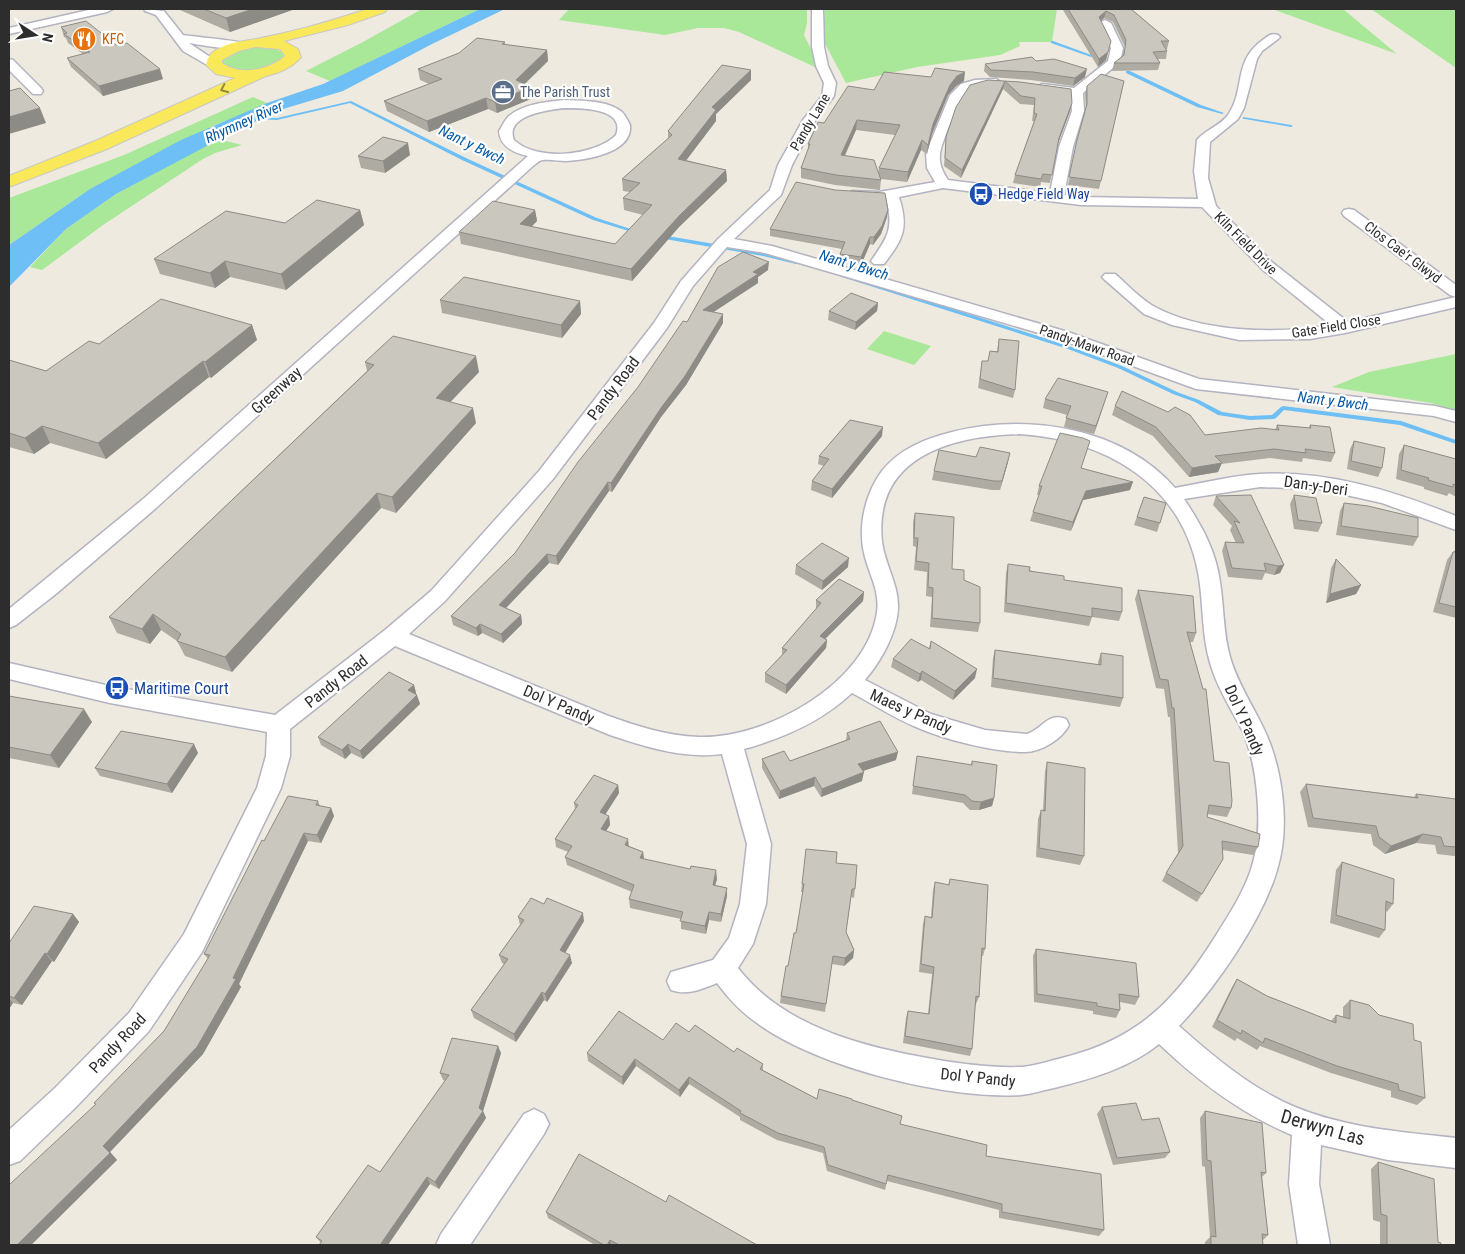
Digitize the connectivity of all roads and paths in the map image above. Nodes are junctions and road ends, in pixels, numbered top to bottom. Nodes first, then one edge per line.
1 (103, 9) edge
2 (380, 9) edge
3 (817, 9) edge
4 (156, 10) edge
5 (343, 22) junction
6 (1105, 23) edge
7 (9, 31) edge
8 (1274, 37) dead end
9 (179, 38) junction
10 (250, 44) junction
11 (293, 52) junction
12 (9, 63) edge
13 (215, 65) junction
14 (964, 72) edge
15 (260, 73) junction
16 (975, 84) junction
17 (1012, 85) edge
18 (16, 87) edge
19 (1031, 87) edge
20 (1076, 92) junction
21 (188, 105) junction
22 (540, 156) junction
23 (780, 180) junction
24 (9, 182) edge
25 (796, 183) edge
26 (943, 184) junction
27 (842, 192) edge
28 (891, 194) junction
29 (1056, 198) junction
30 (1206, 204) junction
31 (1349, 212) dead end
32 (723, 242) junction
33 (879, 261) dead end
34 (1110, 277) dead end
35 (1456, 292) edge
36 (1456, 302) edge
37 (1345, 328) junction
38 (1456, 417) edge
39 (1171, 496) junction
40 (1456, 523) edge
41 (9, 620) edge
42 (393, 636) junction
43 (9, 672) edge
44 (850, 682) junction
45 (279, 725) junction
46 (1058, 725) dead end
47 (731, 744) junction
48 (722, 969) junction
49 (681, 981) dead end
50 (1159, 1026) junction
51 (534, 1124) dead end
52 (1307, 1126) junction
53 (9, 1150) edge
54 (1456, 1153) edge
55 (455, 1244) edge
56 (1314, 1245) edge

1 - 7 street
2 - 5 main road
3 - 23 street, Pandy Lane
4 - 9 street
5 - 10 main road
5 - 11 main road
6 - 20 street
8 - 30 street, Kiln Field Drive
9 - 10 street
9 - 13 street
10 - 11 main road
10 - 13 main road
11 - 15 main road
12 - 18 street
13 - 15 main road
13 - 21 main road
14 - 16 street
15 -> 21 main road
16 - 17 street
16 - 26 street
19 - 20 street
20 - 29 street
21 - 24 main road
22 - 22 street
22 - 41 street, Greenway
23 - 25 street
23 - 32 street, Pandy Lane
26 - 28 street
26 - 29 street
27 - 28 street
28 - 33 street
29 - 30 street
30 - 37 street, Kiln Field Drive
31 - 35 street, Clos Cae'r Glwyd
32 - 38 street, Pandy-Mawr Road
32 - 42 street, Pandy Road
34 - 37 street, Gate Field Close
36 - 37 street, Gate Field Close
39 - 40 street, Dan-y-Deri
39 - 44 street, Dol Y Pandy
39 - 50 street, Dol Y Pandy
42 - 45 street, Pandy Road
42 - 47 street, Dol Y Pandy
43 - 45 street
44 - 46 street, Maes y Pandy
44 - 47 street, Dol Y Pandy
45 - 53 street, Pandy Road
47 - 48 street
48 - 49 street
48 - 50 street, Dol Y Pandy
50 - 52 street, Derwyn Las
51 - 55 street
52 - 54 street, Derwyn Las
52 - 56 street

